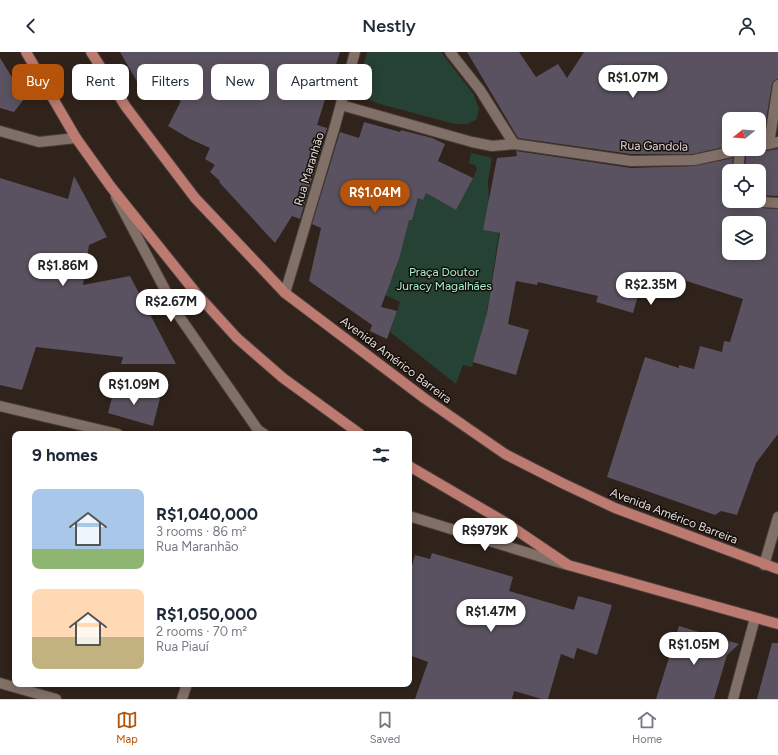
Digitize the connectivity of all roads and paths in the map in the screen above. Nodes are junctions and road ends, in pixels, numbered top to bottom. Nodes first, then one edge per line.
1 (26, 52) edge
2 (91, 52) edge
3 (355, 52) edge
4 (450, 52) edge
5 (778, 85) edge
6 (341, 105) junction
7 (0, 131) edge
8 (76, 138) junction
9 (514, 144) junction
10 (769, 144) edge
11 (722, 154) edge
12 (111, 187) junction
13 (766, 202) edge
14 (778, 203) edge
15 (286, 293) junction
16 (0, 406) edge
17 (105, 431) edge
18 (258, 431) edge
19 (356, 431) edge
20 (412, 468) edge
21 (412, 517) edge
22 (778, 517) edge
23 (568, 565) junction
24 (764, 565) junction
25 (778, 569) edge
26 (755, 618) junction
27 (778, 624) edge
28 (0, 683) edge
29 (12, 686) edge
30 (14, 687) edge
31 (186, 687) edge
32 (56, 699) edge
33 (182, 699) edge
34 (733, 699) edge

1 - 8 main road
2 - 15 main road, Avenida Américo Barreira
3 - 6 street, Rua Maranhão
4 - 9 street
5 - 10 street
6 - 9 street, Rua Gandola
6 - 15 street, Rua Maranhão
7 - 8 street
8 - 12 main road
9 - 11 street, Rua Gandola
12 - 18 street
12 - 19 main road
13 - 14 street
15 - 24 main road, Avenida Américo Barreira
16 - 17 street
20 - 23 main road
21 - 23 street
22 - 24 street
23 - 26 main road
24 - 25 main road, Avenida Américo Barreira
26 - 27 main road
26 - 34 street
28 - 29 street
30 - 32 street
31 - 33 street

